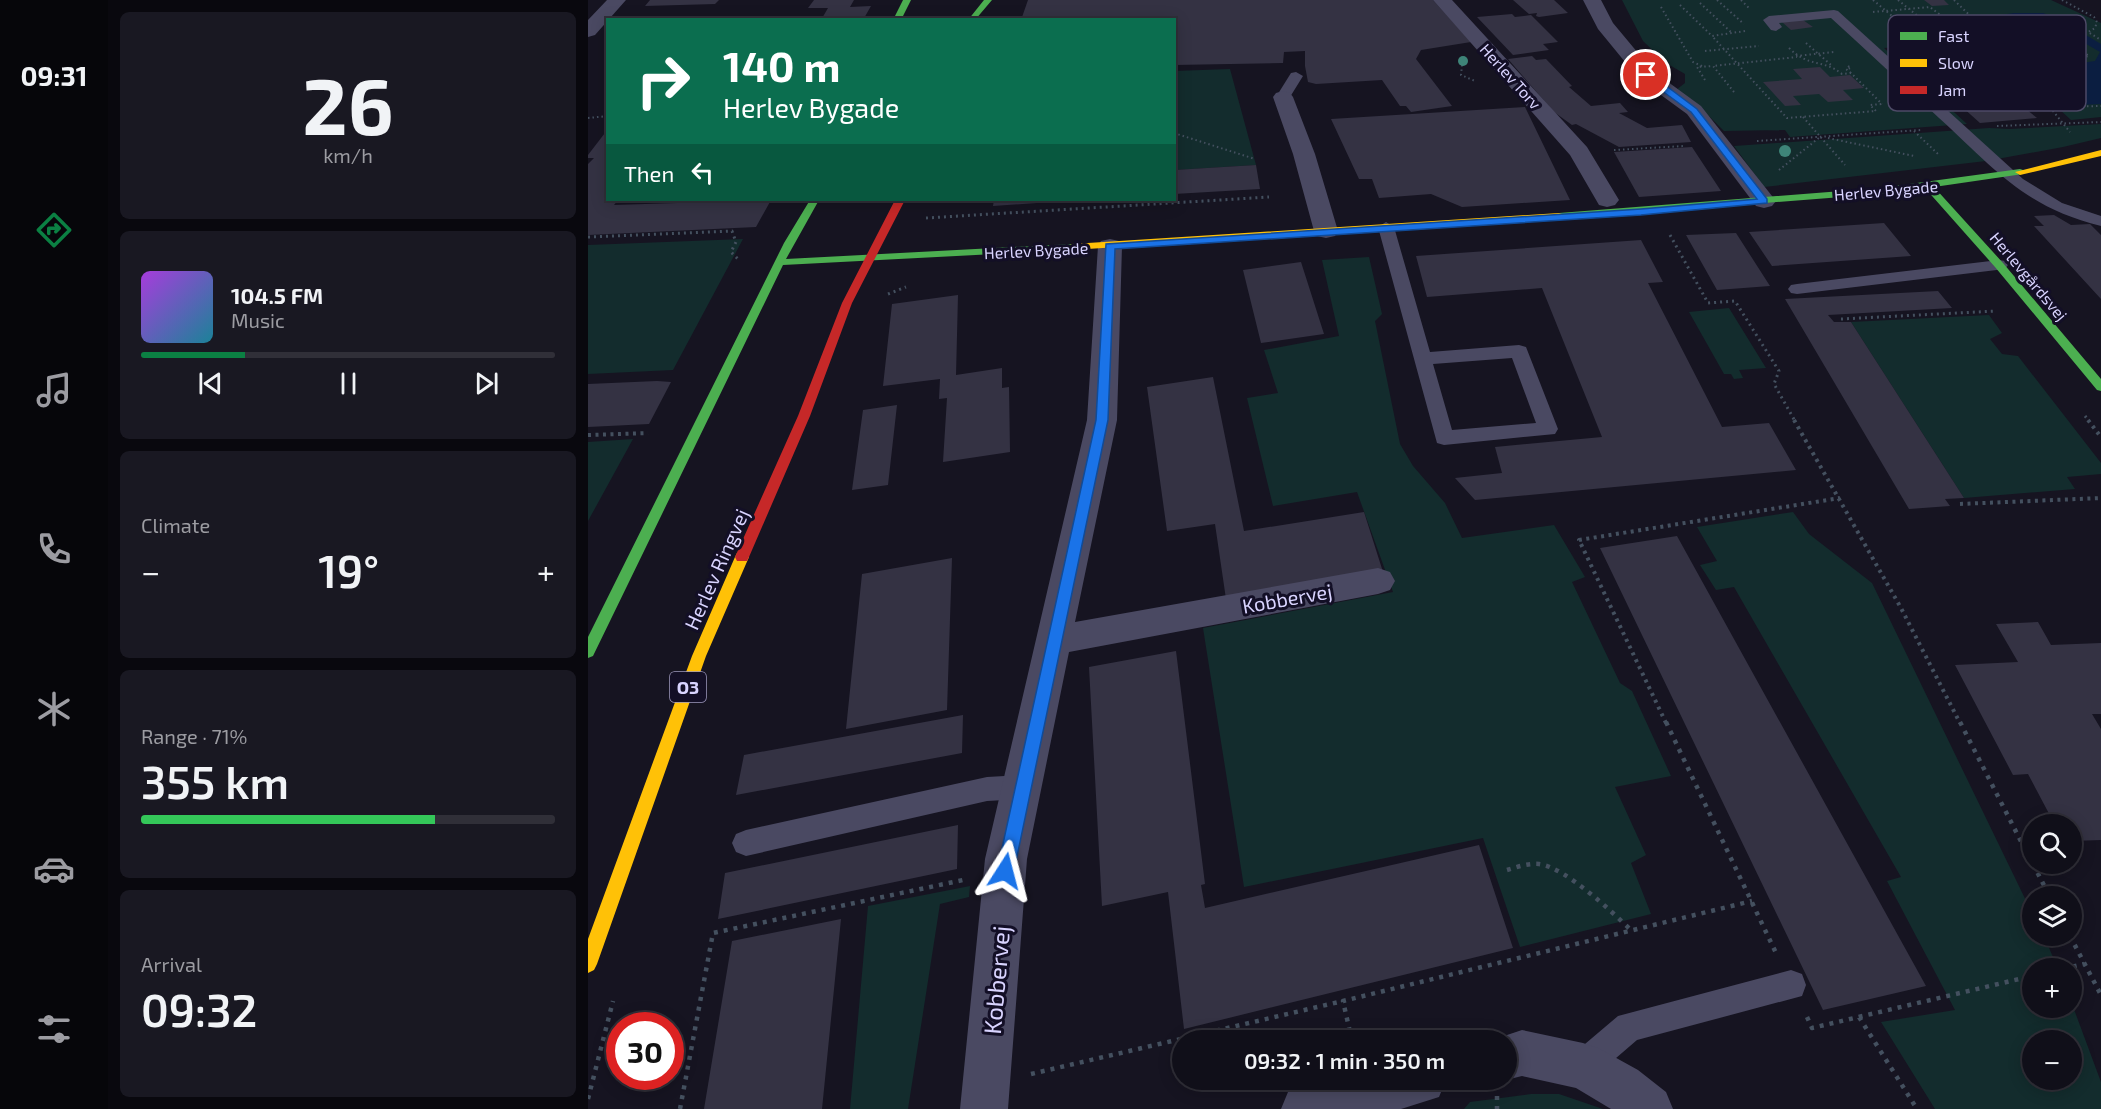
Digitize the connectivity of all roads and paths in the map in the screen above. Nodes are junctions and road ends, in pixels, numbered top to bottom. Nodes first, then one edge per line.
1 (616, 0) edge
2 (907, 0) edge
3 (976, 0) edge
4 (988, 0) edge
5 (1442, 0) edge
6 (1592, 0) edge
7 (1718, 0) edge
8 (1874, 0) edge
9 (1898, 0) edge
10 (1954, 0) edge
11 (2062, 0) edge
12 (1700, 3) dead end
13 (1680, 5) dead end
14 (1661, 7) dead end
15 (1908, 9) junction
16 (1886, 11) junction
17 (1836, 15) junction
18 (1891, 15) edge
19 (1916, 15) edge
20 (1940, 15) edge
21 (1969, 15) edge
22 (2101, 16) edge
23 (2094, 17) junction
24 (898, 18) edge
25 (972, 18) edge
26 (973, 18) edge
27 (1776, 27) dead end
28 (2095, 28) junction
29 (2101, 30) edge
30 (588, 31) edge
31 (2088, 32) joint
32 (1732, 33) junction
33 (1712, 36) junction
34 (2101, 39) edge
35 (1768, 45) dead end
36 (1724, 49) junction
37 (1705, 51) dead end
38 (1834, 52) dead end
39 (1796, 56) dead end
40 (1737, 63) junction
41 (1888, 63) edge
42 (1713, 66) junction
43 (1704, 67) junction
44 (1296, 76) dead end
45 (1708, 84) dead end
46 (1734, 92) dead end
47 (1283, 97) joint
48 (2086, 106) edge
49 (2101, 106) edge
50 (1941, 111) edge
51 (2053, 111) edge
52 (606, 116) edge
53 (1802, 117) junction
54 (588, 118) edge
55 (2101, 122) edge
56 (2064, 124) junction
57 (1958, 127) junction
58 (1913, 130) junction
59 (1176, 134) edge
60 (1821, 137) junction
61 (1719, 144) junction
62 (1579, 152) junction
63 (2098, 154) edge
64 (1924, 158) dead end
65 (1255, 159) dead end
66 (1943, 159) dead end
67 (1777, 171) dead end
68 (2008, 176) junction
69 (1929, 187) junction
70 (1269, 197) dead end
71 (1607, 200) dead end
72 (813, 201) edge
73 (899, 201) edge
74 (1764, 201) junction
75 (924, 218) dead end
76 (2101, 221) edge
77 (1386, 227) junction
78 (1667, 229) dead end
79 (1326, 231) junction
80 (588, 237) edge
81 (1110, 246) junction
82 (868, 259) junction
83 (740, 261) dead end
84 (780, 262) junction
85 (1999, 265) junction
86 (1797, 289) dead end
87 (2036, 309) junction
88 (1841, 319) dead end
89 (1422, 359) junction
90 (2101, 387) edge
91 (648, 433) dead end
92 (588, 435) edge
93 (1840, 498) junction
94 (2101, 498) edge
95 (1960, 504) dead end
96 (1378, 581) dead end
97 (1055, 640) junction
98 (588, 652) edge
99 (1023, 787) junction
100 (746, 843) dead end
101 (2022, 843) edge
102 (1508, 870) dead end
103 (1005, 871) junction
104 (1752, 901) junction
105 (1631, 930) junction
106 (2075, 946) edge
107 (588, 964) edge
108 (2084, 964) joint
109 (2022, 978) edge
110 (1791, 986) junction
111 (2101, 994) edge
112 (1343, 1001) junction
113 (1859, 1017) junction
114 (1350, 1030) edge
115 (1517, 1054) edge
116 (1583, 1066) junction
117 (1382, 1090) edge
118 (985, 1097) edge
119 (680, 1109) edge
120 (1305, 1109) edge
121 (1649, 1109) edge
122 (1917, 1109) edge

1 - 30 street
2 - 24 street
3 - 25 street
4 - 26 street
5 - 62 street, Herlev Torv
6 - 61 street
7 - 32 path
8 - 16 path
9 - 15 path
10 - 21 path
11 - 23 path
12 - 32 path
13 - 33 path
14 - 43 path
15 - 16 path
15 - 19 path
15 - 20 path
16 - 17 path
16 - 18 path
17 - 27 lane
17 - 41 lane
22 - 23 path
23 - 28 path
28 - 29 path
28 - 31 path
31 - 34 path
32 - 33 path
33 - 36 path
35 - 36 path
36 - 37 path
36 - 40 path
38 - 39 path
40 - 42 path
40 - 53 path
40 - 53 path
42 - 43 path
42 - 46 path
43 - 45 path
44 - 47 lane
47 - 79 street
48 - 49 path
50 - 57 lane
51 - 56 path
52 - 54 path
53 - 60 path
55 - 56 path
56 - 57 path
56 - 63 path
57 - 58 path
57 - 68 lane
58 - 60 path
58 - 66 path
59 - 65 path
60 - 61 path
60 - 64 path
60 - 67 path
61 - 62 path
61 - 74 street
62 - 71 street, Herlev Torv
63 - 68 street, Herlev Bygade
68 - 69 street, Herlev Bygade
68 - 76 lane
69 - 74 street, Herlev Bygade
69 - 85 street, Herlevgårdsvej
70 - 75 path
72 - 84 street
73 - 82 street, Herlev Ringvej / O3
74 - 77 street, Herlev Bygade
77 - 79 street, Herlev Bygade
77 - 89 lane
78 - 93 path
79 - 81 street, Herlev Bygade
80 - 83 path
81 - 82 street, Herlev Bygade
81 - 97 street, Kobbervej
82 - 84 street, Herlev Bygade
82 - 107 street, Herlev Ringvej / O3
84 - 98 street
85 - 86 lane
85 - 87 street, Herlevgårdsvej
87 - 88 path
87 - 90 street, Herlevgårdsvej
89 - 89 lane
91 - 92 path
93 - 101 path
93 - 104 path
94 - 95 path
96 - 97 street, Kobbervej
97 - 99 street, Kobbervej
99 - 100 lane
99 - 103 street, Kobbervej
102 - 105 path
103 - 118 street, Kobbervej
103 - 119 path
104 - 105 path
104 - 110 path
105 - 112 path
106 - 108 path
108 - 111 path
109 - 113 path
110 - 113 path
110 - 116 lane
112 - 114 path
112 - 118 path
113 - 122 path
115 - 116 street
116 - 121 street
117 - 120 street

